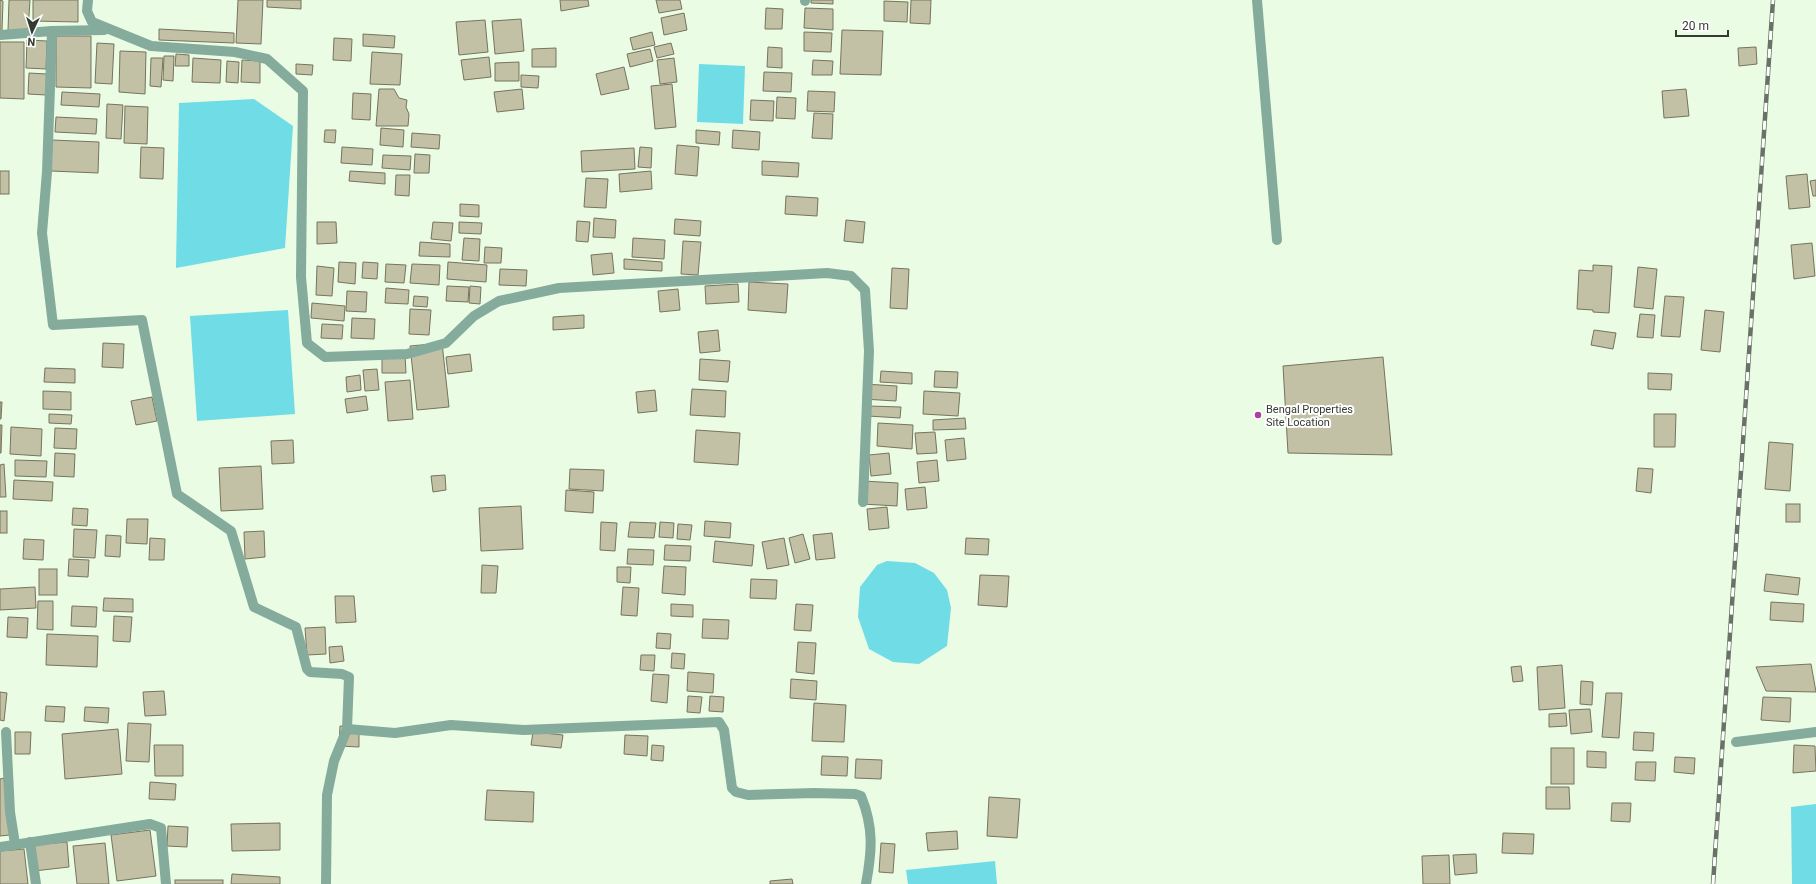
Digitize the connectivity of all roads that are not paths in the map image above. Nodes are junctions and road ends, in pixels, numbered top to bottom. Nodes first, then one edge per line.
1 (88, 0) edge
2 (1257, 0) edge
3 (107, 30) junction
4 (52, 31) junction
5 (0, 35) edge
6 (1277, 240) dead end
7 (863, 502) dead end
8 (347, 729) junction
9 (6, 732) dead end
10 (1816, 732) edge
11 (1736, 742) dead end
12 (30, 842) junction
13 (15, 844) junction
14 (0, 847) edge
15 (36, 884) edge
16 (166, 884) edge
17 (326, 884) edge
18 (866, 884) edge

1 - 3 street
2 - 6 street
3 - 4 street
3 - 7 street
4 - 5 street
4 - 8 street
8 - 17 street
8 - 18 street
9 - 13 street
10 - 11 street
12 - 13 street
12 - 15 street
12 - 16 street
13 - 14 street

